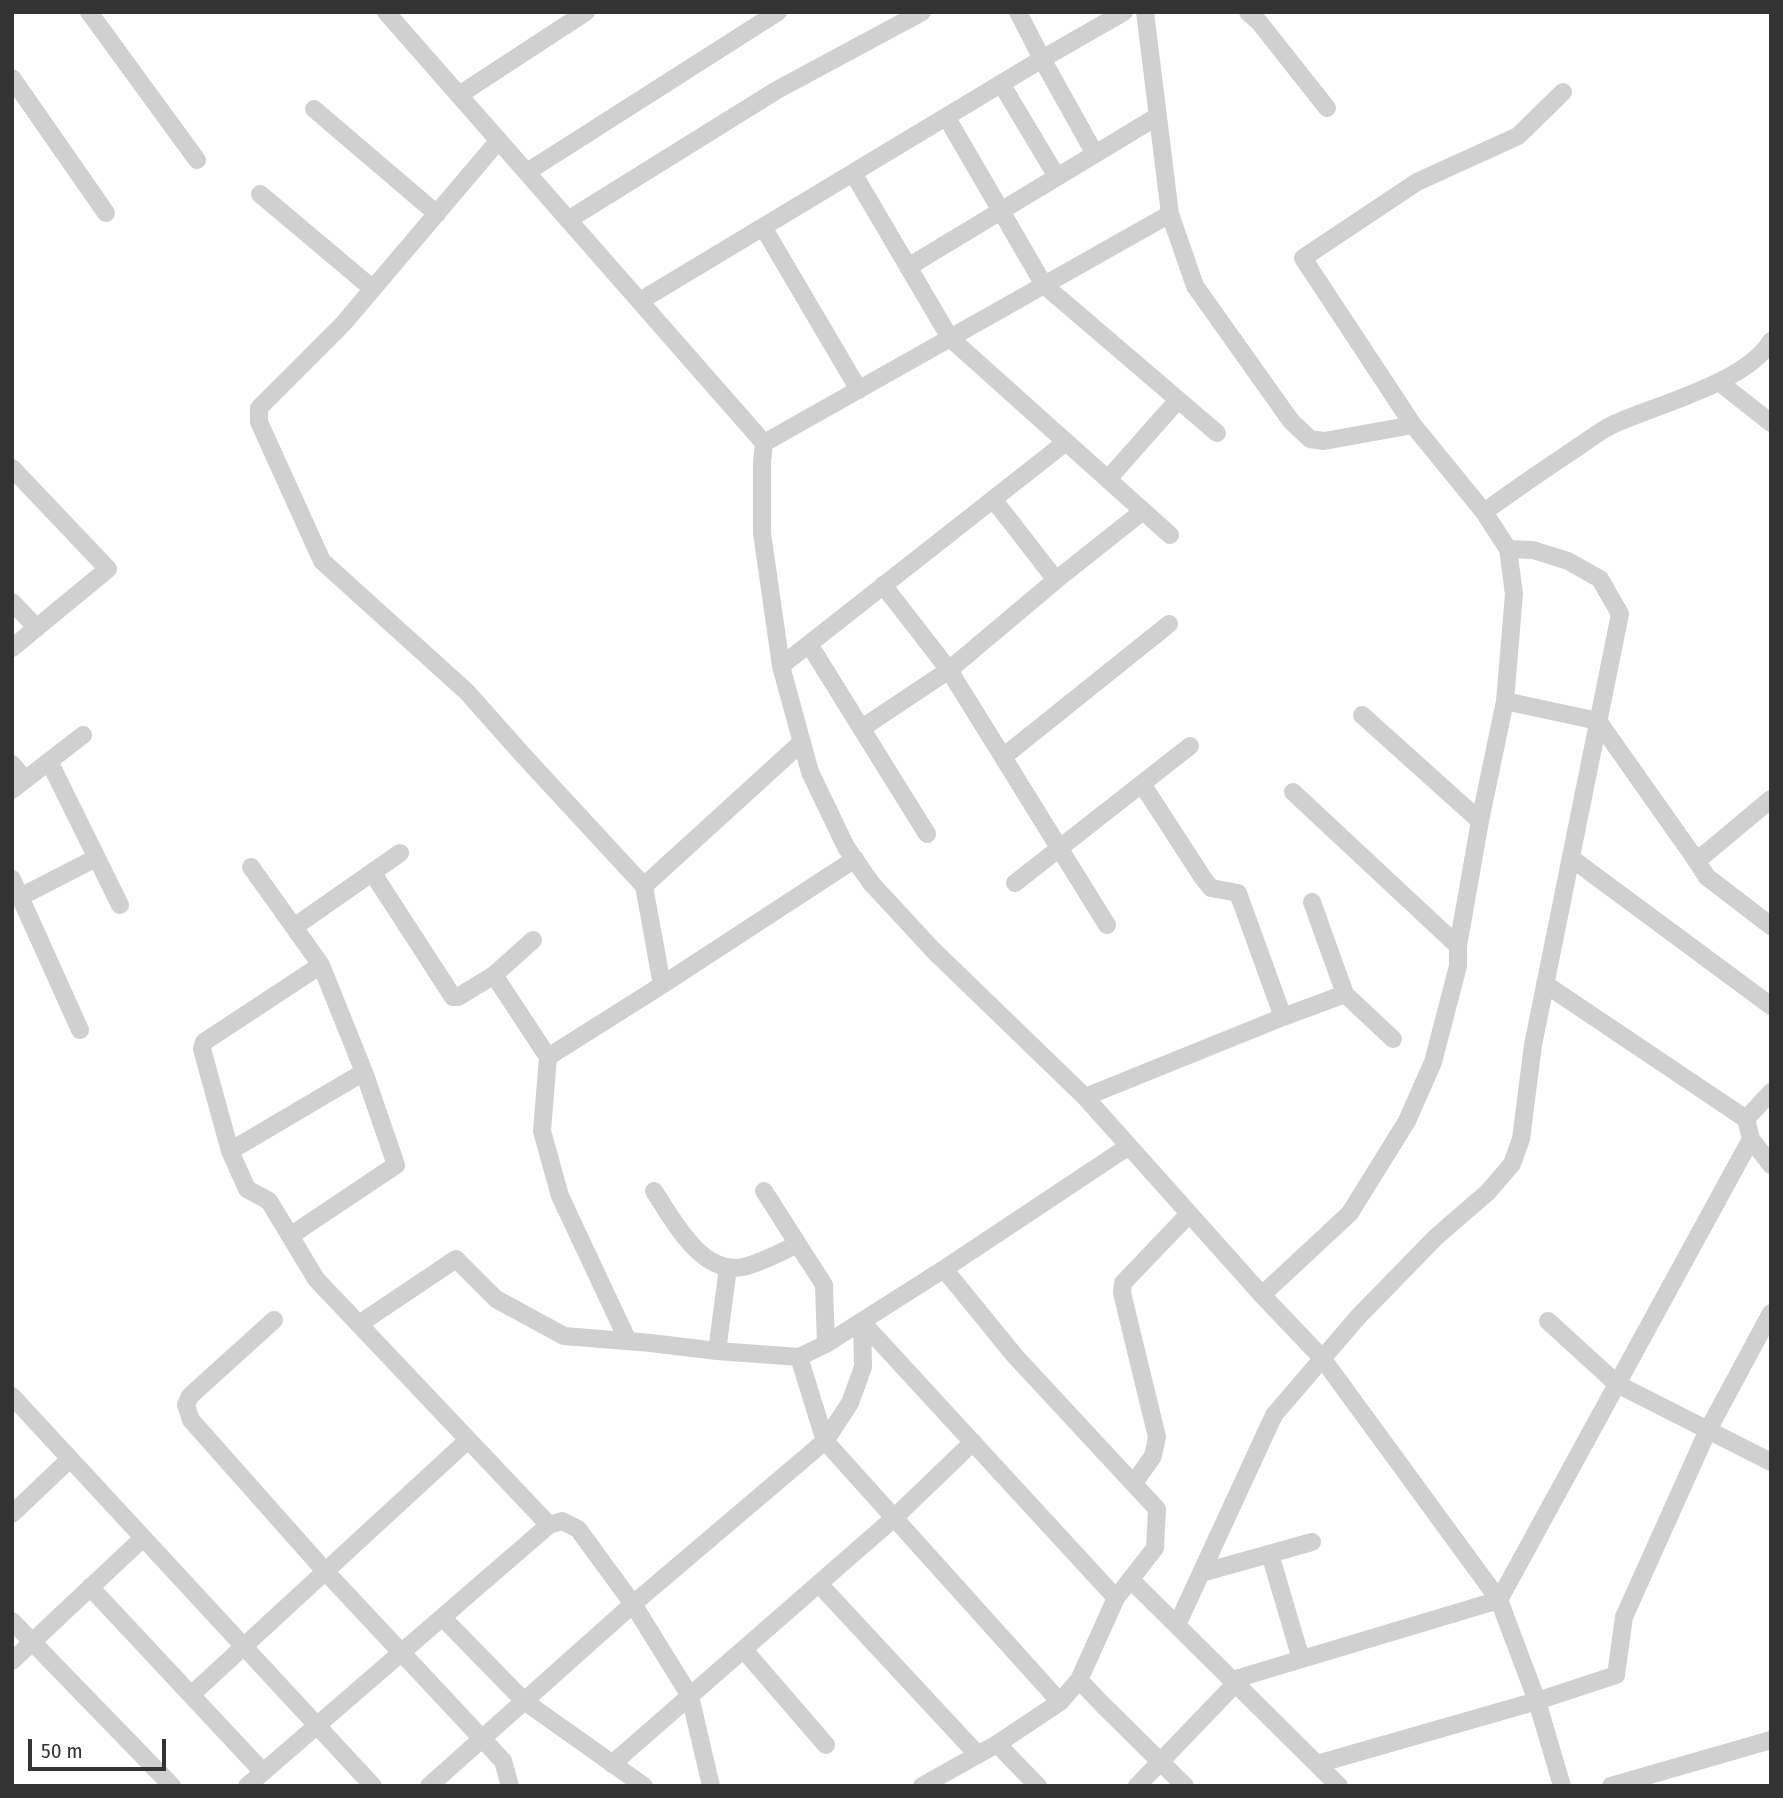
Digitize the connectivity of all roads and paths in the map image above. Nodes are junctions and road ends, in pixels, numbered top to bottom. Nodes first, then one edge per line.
1 (89, 12) edge
2 (386, 12) edge
3 (586, 12) edge
4 (778, 12) edge
5 (922, 12) edge
6 (1018, 12) edge
7 (1124, 12) edge
8 (1145, 12) edge
9 (1248, 12) edge
10 (1042, 59) junction
11 (12, 78) edge
12 (1002, 85) junction
13 (1563, 92) dead end
14 (459, 95) junction
15 (1327, 108) dead end
16 (314, 109) dead end
17 (1158, 116) junction
18 (947, 118) junction
19 (499, 140) junction
20 (1095, 153) junction
21 (197, 160) dead end
22 (527, 172) junction
23 (853, 173) junction
24 (1057, 177) junction
25 (260, 194) dead end
26 (1001, 210) junction
27 (106, 213) dead end
28 (437, 214) junction
29 (1170, 214) junction
30 (568, 220) junction
31 (763, 227) junction
32 (908, 267) junction
33 (1044, 285) junction
34 (373, 289) junction
35 (640, 301) junction
36 (950, 338) junction
37 (1771, 341) edge
38 (1719, 382) junction
39 (859, 390) junction
40 (1178, 400) junction
41 (1771, 423) edge
42 (1413, 425) junction
43 (1217, 433) dead end
44 (1066, 442) junction
45 (765, 443) junction
46 (12, 468) edge
47 (1108, 479) junction
48 (993, 499) junction
49 (1143, 511) junction
50 (1484, 512) junction
51 (1170, 535) dead end
52 (1508, 549) junction
53 (1056, 580) junction
54 (883, 585) junction
55 (12, 602) edge
56 (1169, 624) dead end
57 (37, 628) junction
58 (809, 644) junction
59 (12, 648) edge
60 (781, 666) junction
61 (949, 670) junction
62 (1505, 701) junction
63 (1362, 715) dead end
64 (1598, 721) junction
65 (862, 728) junction
66 (83, 734) dead end
67 (802, 742) junction
68 (1190, 746) dead end
69 (1003, 757) junction
70 (49, 761) junction
71 (12, 764) edge
72 (1143, 784) junction
73 (18, 785) edge
74 (1293, 792) dead end
75 (1771, 799) edge
76 (1480, 821) junction
77 (927, 834) dead end
78 (1060, 848) junction
79 (400, 853) dead end
80 (1694, 856) junction
81 (96, 858) junction
82 (1571, 858) junction
83 (855, 859) junction
84 (251, 867) dead end
85 (372, 872) junction
86 (12, 879) edge
87 (1015, 883) dead end
88 (644, 886) junction
89 (20, 897) junction
90 (1312, 902) dead end
91 (120, 905) dead end
92 (1107, 925) dead end
93 (1771, 926) edge
94 (294, 927) junction
95 (533, 940) dead end
96 (1458, 946) junction
97 (321, 965) junction
98 (494, 975) junction
99 (1545, 984) junction
100 (662, 985) junction
101 (1345, 993) junction
102 (1771, 1006) edge
103 (1283, 1017) junction
104 (80, 1030) dead end
105 (1393, 1040) dead end
106 (548, 1057) junction
107 (364, 1072) junction
108 (1771, 1092) edge
109 (1085, 1097) junction
110 (1746, 1119) junction
111 (1751, 1139) junction
112 (1129, 1146) junction
113 (230, 1151) junction
114 (1771, 1165) edge
115 (654, 1191) dead end
116 (764, 1191) dead end
117 (1189, 1214) junction
118 (290, 1236) junction
119 (798, 1244) junction
120 (728, 1268) junction
121 (944, 1269) junction
122 (1262, 1295) junction
123 (1771, 1313) edge
124 (274, 1320) dead end
125 (1548, 1321) dead end
126 (862, 1322) junction
127 (359, 1324) junction
128 (628, 1341) junction
129 (826, 1344) junction
130 (716, 1351) junction
131 (799, 1357) junction
132 (1322, 1358) junction
133 (1617, 1384) junction
134 (12, 1396) edge
135 (1708, 1430) junction
136 (468, 1440) junction
137 (825, 1441) junction
138 (973, 1442) junction
139 (70, 1459) junction
140 (1771, 1462) edge
141 (1134, 1483) junction
142 (14, 1509) edge
143 (894, 1518) junction
144 (550, 1525) junction
145 (143, 1538) junction
146 (1312, 1542) dead end
147 (1270, 1554) junction
148 (325, 1571) junction
149 (1201, 1573) junction
150 (1131, 1580) junction
151 (819, 1584) junction
152 (90, 1587) junction
153 (1116, 1598) junction
154 (1499, 1600) junction
155 (633, 1604) junction
156 (443, 1618) junction
157 (12, 1622) edge
158 (1177, 1625) junction
159 (32, 1642) junction
160 (244, 1647) junction
161 (744, 1650) junction
162 (402, 1653) junction
163 (1301, 1660) junction
164 (12, 1661) edge
165 (1079, 1680) junction
166 (1234, 1682) junction
167 (191, 1695) junction
168 (690, 1696) junction
169 (524, 1701) junction
170 (1537, 1701) junction
171 (1060, 1702) junction
172 (317, 1726) junction
173 (482, 1738) junction
174 (1771, 1740) edge
175 (997, 1744) junction
176 (826, 1745) dead end
177 (978, 1755) junction
178 (1161, 1762) junction
179 (612, 1764) junction
180 (1317, 1764) junction
181 (263, 1772) junction
182 (640, 1785) edge
183 (172, 1786) edge
184 (247, 1786) edge
185 (373, 1786) edge
186 (429, 1786) edge
187 (510, 1786) edge
188 (710, 1786) edge
189 (922, 1786) edge
190 (1038, 1786) edge
191 (1137, 1786) edge
192 (1185, 1786) edge
193 (1339, 1786) edge
194 (1562, 1786) edge
195 (1611, 1786) edge

1 - 21 street
2 - 14 street
3 - 14 street
4 - 22 street
5 - 30 street
6 - 10 street
7 - 10 street
8 - 17 street
9 - 15 street
10 - 12 street
10 - 20 street
11 - 27 street
12 - 18 street
12 - 24 street
13 - 42 street
14 - 19 street
16 - 28 street
17 - 20 street
17 - 29 street
18 - 23 street
18 - 26 street
19 - 22 street
19 - 28 street
20 - 24 street
22 - 30 street
23 - 31 street
23 - 32 street
24 - 26 street
25 - 34 street
26 - 32 street
26 - 33 street
28 - 34 street
29 - 33 street
29 - 42 street
30 - 35 street
31 - 35 street
31 - 39 street
32 - 36 street
33 - 36 street
33 - 40 street
34 - 88 street
35 - 45 street
36 - 39 street
36 - 44 street
37 - 38 street
38 - 41 street
38 - 50 street
39 - 45 street
40 - 43 street
40 - 47 street
42 - 50 street
44 - 47 street
44 - 48 street
45 - 60 street
46 - 57 street
47 - 49 street
48 - 53 street
48 - 54 street
49 - 51 street
49 - 53 street
50 - 52 street
52 - 62 street
52 - 64 street
53 - 61 street
54 - 58 street
54 - 61 street
55 - 57 street
56 - 69 street
57 - 59 street
58 - 60 street
58 - 65 street
60 - 67 street
61 - 65 street
61 - 69 street
62 - 64 street
62 - 76 street
63 - 76 street
64 - 80 street
64 - 82 street
65 - 77 street
66 - 70 street
67 - 83 street
67 - 88 street
68 - 72 street
69 - 78 street
70 - 73 street
70 - 81 street
71 - 73 street
72 - 78 street
72 - 103 street
74 - 96 street
75 - 80 street
76 - 96 street
78 - 87 street
78 - 92 street
79 - 85 street
80 - 93 street
81 - 89 street
81 - 91 street
82 - 99 street
82 - 102 street
83 - 100 street
83 - 109 street
84 - 94 street
85 - 94 street
85 - 98 street
86 - 89 street
88 - 100 street
89 - 104 street
90 - 101 street
94 - 97 street
95 - 98 street
96 - 122 street
97 - 107 street
97 - 113 street
98 - 106 street
99 - 110 street
99 - 132 street
100 - 106 street
101 - 103 street
101 - 105 street
103 - 109 street
106 - 128 street
107 - 113 street
107 - 118 street
108 - 110 street
109 - 112 street
110 - 111 street
111 - 114 street
111 - 133 street
112 - 117 street
112 - 121 street
113 - 118 street
115 - 120 street
116 - 119 street
117 - 122 street
117 - 141 street
118 - 127 street
119 - 120 street
119 - 129 street
120 - 130 street
121 - 126 street
121 - 141 street
122 - 132 street
123 - 135 street
124 - 148 street
125 - 133 street
126 - 129 street
126 - 137 street
126 - 138 street
127 - 128 street
127 - 136 street
128 - 130 street
129 - 131 street
130 - 131 street
131 - 137 street
132 - 149 street
132 - 154 street
133 - 135 street
133 - 154 street
134 - 139 street
135 - 140 street
135 - 170 street
136 - 144 street
136 - 148 street
137 - 143 street
137 - 155 street
138 - 143 street
138 - 153 street
139 - 142 street
139 - 145 street
141 - 150 street
143 - 151 street
143 - 171 street
144 - 155 street
144 - 156 street
145 - 152 street
145 - 160 street
146 - 147 street
147 - 149 street
147 - 163 street
148 - 160 street
148 - 162 street
149 - 158 street
150 - 153 street
150 - 158 street
151 - 161 street
151 - 177 street
152 - 159 street
152 - 167 street
153 - 165 street
154 - 163 street
154 - 170 street
155 - 168 street
155 - 169 street
156 - 162 street
156 - 169 street
157 - 159 street
158 - 166 street
159 - 164 street
159 - 183 street
160 - 167 street
160 - 172 street
161 - 168 street
161 - 176 street
162 - 172 street
162 - 173 street
163 - 166 street
165 - 171 street
165 - 178 street
166 - 178 street
166 - 180 street
167 - 181 street
168 - 179 street
168 - 188 street
169 - 173 street
169 - 179 street
170 - 180 street
170 - 194 street
171 - 175 street
172 - 181 street
172 - 185 street
173 - 186 street
173 - 187 street
174 - 195 street
175 - 177 street
175 - 190 street
177 - 189 street
178 - 191 street
178 - 192 street
179 - 182 street
180 - 193 street
181 - 184 street

